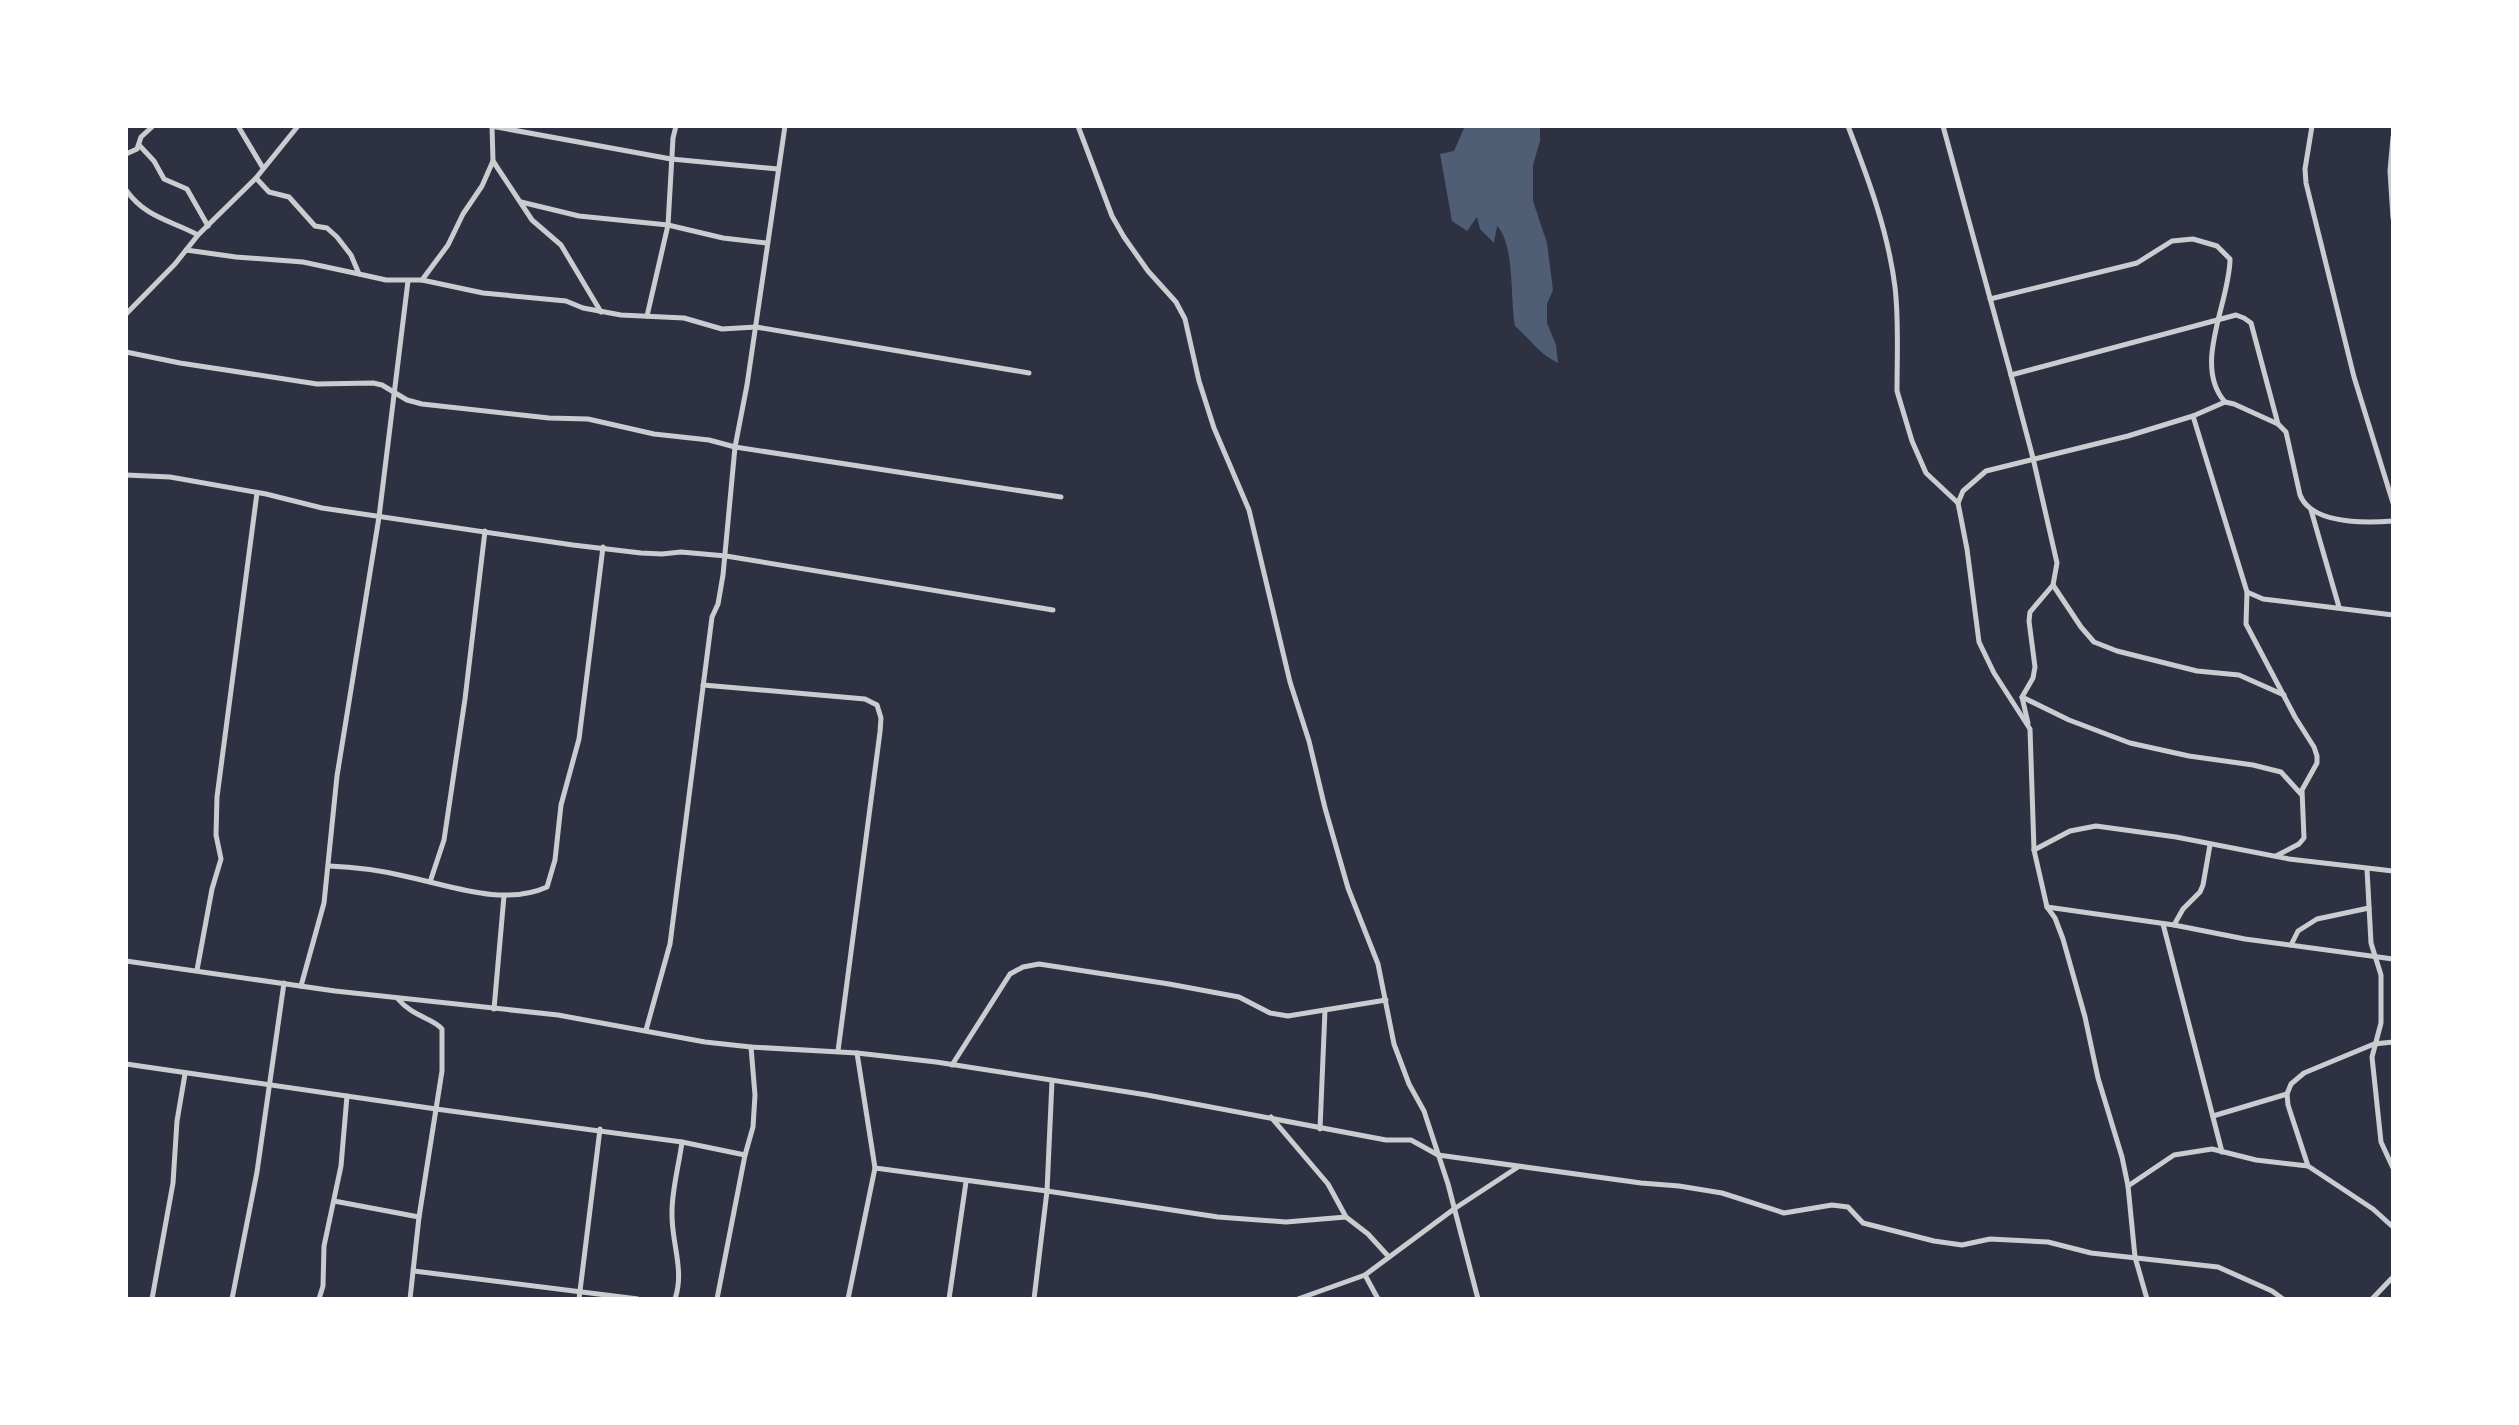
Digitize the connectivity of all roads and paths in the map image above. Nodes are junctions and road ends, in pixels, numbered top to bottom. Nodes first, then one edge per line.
1 (139, 126) edge
2 (153, 126) edge
3 (238, 126) edge
4 (298, 126) edge
5 (491, 126) edge
6 (676, 126) edge
7 (785, 126) edge
8 (1078, 126) edge
9 (1848, 126) edge
10 (1943, 126) edge
11 (2312, 126) edge
12 (145, 133) junction
13 (2393, 138) edge
14 (139, 145) junction
15 (126, 153) edge
16 (671, 159) junction
17 (493, 161) junction
18 (263, 168) junction
19 (778, 169) junction
20 (256, 178) junction
21 (126, 190) edge
22 (521, 202) junction
23 (2393, 218) edge
24 (668, 225) junction
25 (208, 226) junction
26 (198, 235) junction
27 (766, 243) junction
28 (186, 250) junction
29 (359, 274) junction
30 (422, 280) junction
31 (408, 281) junction
32 (1990, 299) junction
33 (601, 312) junction
34 (126, 314) edge
35 (647, 316) junction
36 (2217, 320) junction
37 (756, 327) junction
38 (126, 352) edge
39 (1029, 373) dead end
40 (2011, 375) junction
41 (394, 390) junction
42 (2225, 402) junction
43 (2193, 416) junction
44 (2278, 424) junction
45 (735, 447) junction
46 (2033, 458) junction
47 (126, 475) edge
48 (257, 493) junction
49 (1061, 497) dead end
50 (1958, 503) junction
51 (2393, 503) edge
52 (2311, 510) junction
53 (379, 517) junction
54 (2393, 520) edge
55 (485, 531) junction
56 (603, 547) junction
57 (726, 556) junction
58 (2053, 585) junction
59 (2247, 592) junction
60 (2339, 607) junction
61 (1053, 610) dead end
62 (2393, 615) edge
63 (703, 685) junction
64 (2286, 695) junction
65 (2022, 697) junction
66 (2030, 729) junction
67 (2301, 794) junction
68 (2210, 845) junction
69 (2034, 849) junction
70 (2275, 857) junction
71 (329, 866) junction
72 (2367, 869) junction
73 (2393, 871) edge
74 (430, 882) junction
75 (504, 896) junction
76 (2047, 907) junction
77 (2370, 908) junction
78 (2163, 924) junction
79 (2174, 925) junction
80 (2291, 945) junction
81 (2376, 957) junction
82 (2393, 959) edge
83 (126, 961) edge
84 (197, 970) junction
85 (284, 982) junction
86 (301, 986) junction
87 (398, 999) junction
88 (1386, 1000) junction
89 (494, 1009) junction
90 (1325, 1010) junction
91 (646, 1030) junction
92 (2393, 1042) edge
93 (2374, 1044) junction
94 (751, 1047) junction
95 (838, 1051) junction
96 (857, 1053) junction
97 (126, 1064) edge
98 (952, 1065) junction
99 (185, 1074) junction
100 (1052, 1081) junction
101 (269, 1084) junction
102 (2287, 1094) junction
103 (347, 1096) junction
104 (436, 1109) junction
105 (2213, 1116) junction
106 (1271, 1117) junction
107 (600, 1129) junction
108 (1320, 1129) junction
109 (682, 1142) junction
110 (2222, 1152) junction
111 (745, 1155) junction
112 (1438, 1155) junction
113 (2308, 1166) junction
114 (1518, 1167) junction
115 (875, 1168) junction
116 (2393, 1168) edge
117 (966, 1182) junction
118 (2128, 1186) junction
119 (1047, 1191) junction
120 (334, 1201) junction
121 (1454, 1209) junction
122 (419, 1217) junction
123 (1346, 1217) junction
124 (2393, 1227) edge
125 (1390, 1257) junction
126 (2135, 1257) junction
127 (414, 1271) junction
128 (1365, 1275) junction
129 (2393, 1277) edge
130 (580, 1292) junction
131 (152, 1299) edge
132 (232, 1299) edge
133 (319, 1299) edge
134 (410, 1299) edge
135 (579, 1299) edge
136 (639, 1299) edge
137 (675, 1299) edge
138 (717, 1299) edge
139 (848, 1299) edge
140 (949, 1299) edge
141 (1034, 1299) edge
142 (1298, 1299) edge
143 (1378, 1299) edge
144 (1478, 1299) edge
145 (2147, 1299) edge
146 (2283, 1299) edge
147 (2372, 1299) edge

1 - 12 street
2 - 12 street
3 - 18 street
4 - 18 street
5 - 16 street
5 - 17 street
6 - 16 street
7 - 19 street
8 - 88 street
9 - 50 street
10 - 32 street
11 - 51 street
12 - 14 street
13 - 23 street
14 - 15 street
14 - 25 street
16 - 19 street
16 - 24 street
17 - 22 street
17 - 30 street
18 - 20 street
19 - 27 street
20 - 25 street
20 - 29 street
21 - 26 street
22 - 24 street
22 - 33 street
24 - 27 street
24 - 35 street
25 - 26 street
26 - 28 street
27 - 37 street
28 - 29 street
28 - 34 street
29 - 31 street
30 - 31 street
30 - 33 street
31 - 41 street
32 - 36 street
32 - 40 street
33 - 35 street
35 - 37 street
36 - 40 street
36 - 42 street
36 - 44 street
37 - 39 street
37 - 45 street
38 - 41 street
40 - 46 street
41 - 45 street
41 - 53 street
42 - 43 street
42 - 44 street
43 - 46 street
43 - 59 street
44 - 52 street
45 - 49 street
45 - 57 street
46 - 50 street
46 - 58 street
47 - 48 street
48 - 53 street
48 - 84 street
50 - 66 street
52 - 54 street
52 - 60 street
53 - 55 street
53 - 71 street
55 - 56 street
55 - 74 street
56 - 57 street
56 - 75 street
57 - 61 street
57 - 63 street
58 - 64 street
58 - 65 street
59 - 60 street
59 - 64 street
60 - 62 street
63 - 91 street
63 - 95 street
64 - 67 street
65 - 66 street
65 - 67 street
66 - 69 street
67 - 70 street
68 - 69 street
68 - 70 street
68 - 79 street
69 - 76 street
70 - 72 street
71 - 74 street
71 - 86 street
72 - 73 street
72 - 77 street
74 - 75 street
75 - 89 street
76 - 78 street
76 - 118 street
77 - 80 street
77 - 81 street
78 - 79 street
78 - 105 street
79 - 80 street
80 - 81 street
81 - 82 street
81 - 93 street
83 - 84 street
84 - 85 street
85 - 86 street
85 - 101 street
86 - 87 street
87 - 89 street
87 - 104 street
88 - 90 street
88 - 112 street
89 - 91 street
90 - 98 street
90 - 108 street
91 - 94 street
92 - 93 street
93 - 102 street
93 - 116 street
94 - 95 street
94 - 111 street
95 - 96 street
96 - 98 street
96 - 115 street
97 - 99 street
98 - 100 street
99 - 101 street
99 - 131 street
100 - 106 street
100 - 119 street
101 - 103 street
101 - 132 street
102 - 105 street
102 - 113 street
103 - 104 street
103 - 120 street
104 - 107 street
104 - 122 street
105 - 110 street
106 - 108 street
106 - 123 street
107 - 109 street
107 - 130 street
108 - 112 street
109 - 111 street
109 - 137 street
110 - 113 street
110 - 118 street
111 - 138 street
112 - 114 street
112 - 121 street
113 - 124 street
114 - 121 street
114 - 126 street
115 - 117 street
115 - 139 street
117 - 119 street
117 - 140 street
118 - 126 street
119 - 123 street
119 - 141 street
120 - 122 street
120 - 133 street
121 - 125 street
121 - 144 street
122 - 127 street
123 - 125 street
125 - 128 street
126 - 145 street
126 - 146 street
127 - 130 street
127 - 134 street
128 - 142 street
128 - 143 street
129 - 147 street
130 - 135 street
130 - 136 street

